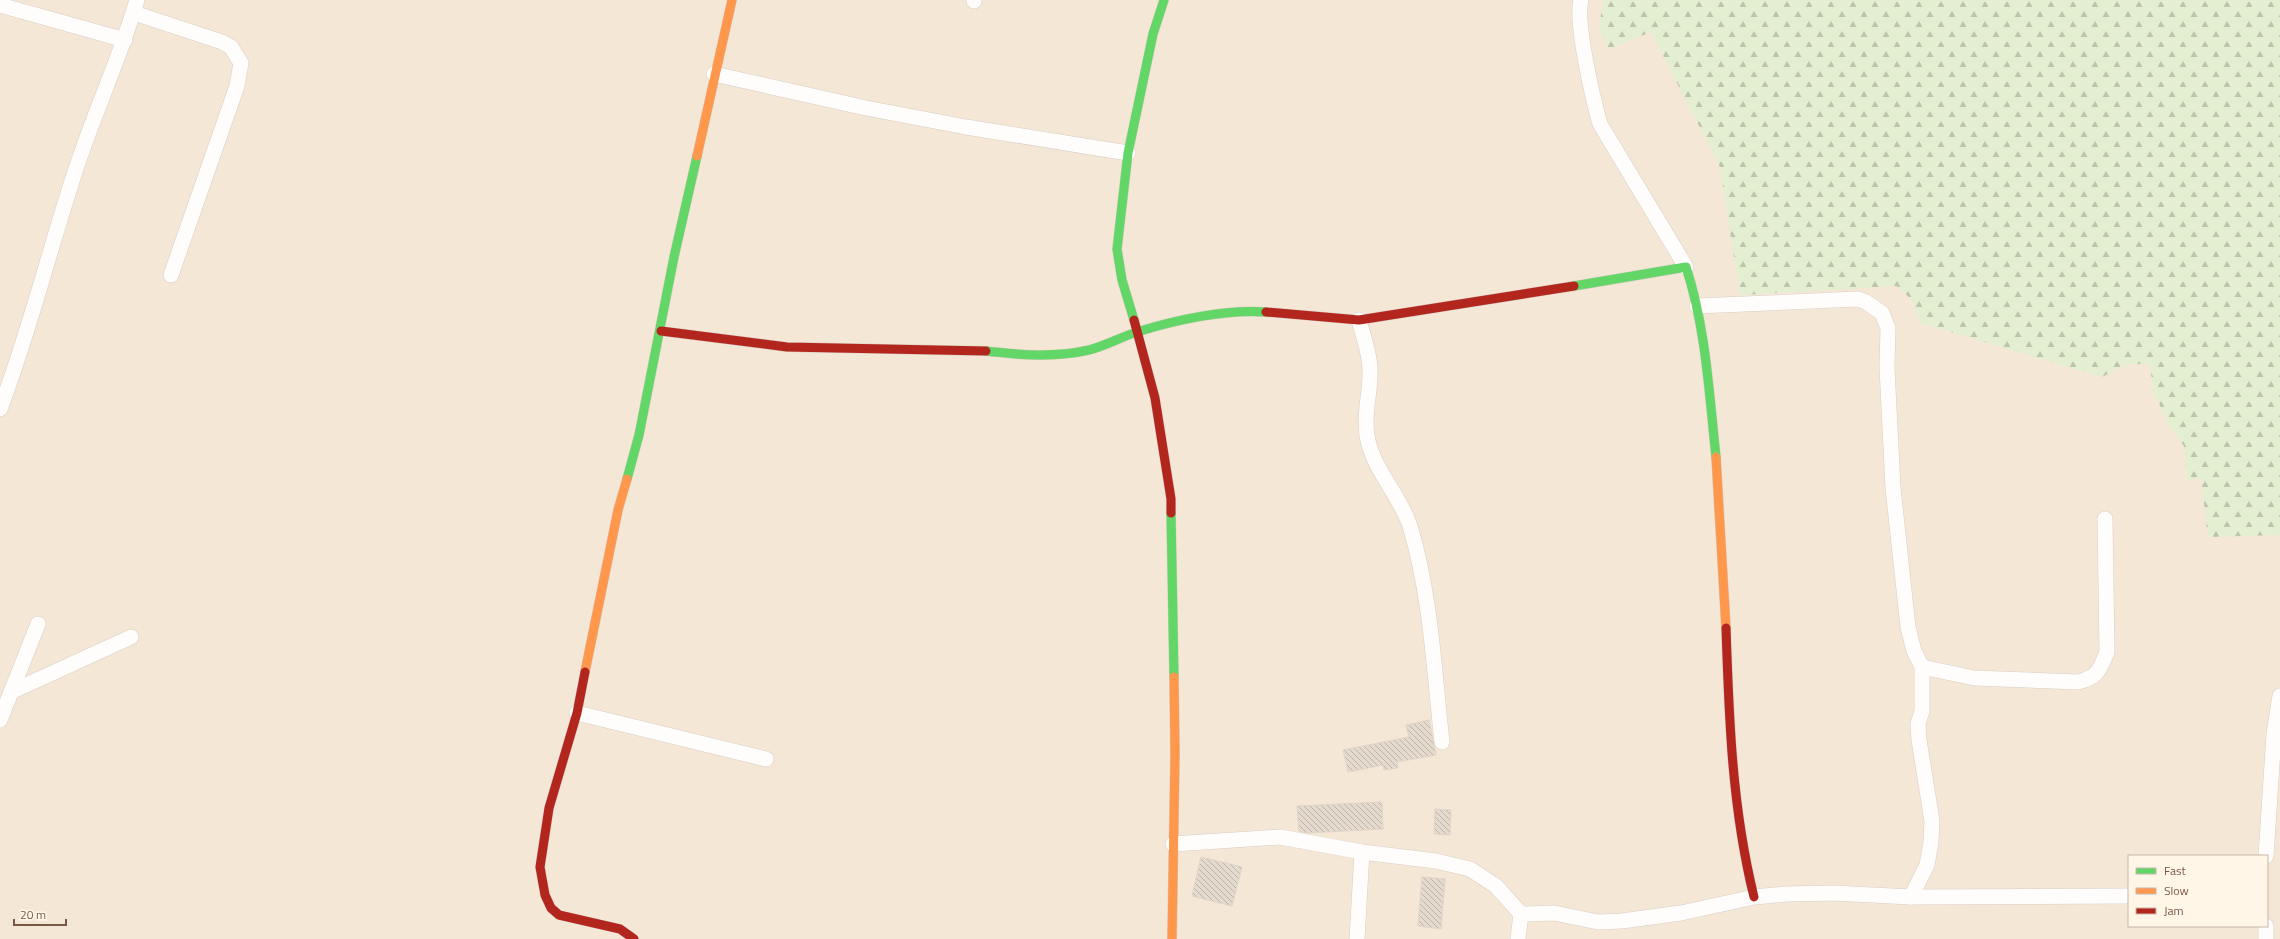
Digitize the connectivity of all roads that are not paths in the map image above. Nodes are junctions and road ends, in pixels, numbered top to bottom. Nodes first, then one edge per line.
1 (732, 0) edge
2 (1164, 0) edge
3 (1581, 0) edge
4 (0, 5) edge
5 (135, 6) edge
6 (125, 40) junction
7 (714, 74) junction
8 (1128, 153) junction
9 (1686, 267) junction
10 (171, 275) dead end
11 (1698, 306) junction
12 (1359, 320) junction
13 (661, 331) junction
14 (1138, 332) junction
15 (0, 409) edge
16 (2105, 520) dead end
17 (38, 624) dead end
18 (131, 638) dead end
19 (1922, 667) junction
20 (13, 691) junction
21 (2280, 696) edge
22 (577, 713) junction
23 (0, 720) edge
24 (1442, 742) dead end
25 (766, 759) dead end
26 (1173, 844) junction
27 (1362, 852) junction
28 (2266, 855) edge
29 (2128, 896) edge
30 (1754, 897) junction
31 (1911, 897) junction
32 (1521, 914) junction
33 (2266, 927) edge
34 (634, 939) edge
35 (1172, 939) edge
36 (1357, 939) edge
37 (1518, 939) edge
38 (2266, 939) edge

1 - 7 street
2 - 8 street
3 - 9 street
4 - 6 street
5 - 6 street
5 - 10 street
6 - 15 street
7 - 8 street
7 - 13 street
8 - 14 street
9 - 11 street
9 - 12 street
11 - 19 street
11 - 30 street
12 - 14 street
12 - 24 street
13 - 14 street
13 - 22 street
14 - 26 street
16 - 19 street
17 - 20 street
18 - 20 street
19 - 31 street
20 - 23 street
21 - 28 street
22 - 25 street
22 - 34 street
26 - 27 street
26 - 35 street
27 - 32 street
27 - 36 street
29 - 31 street
30 - 31 street
30 - 32 street
32 - 37 street
33 - 38 street

